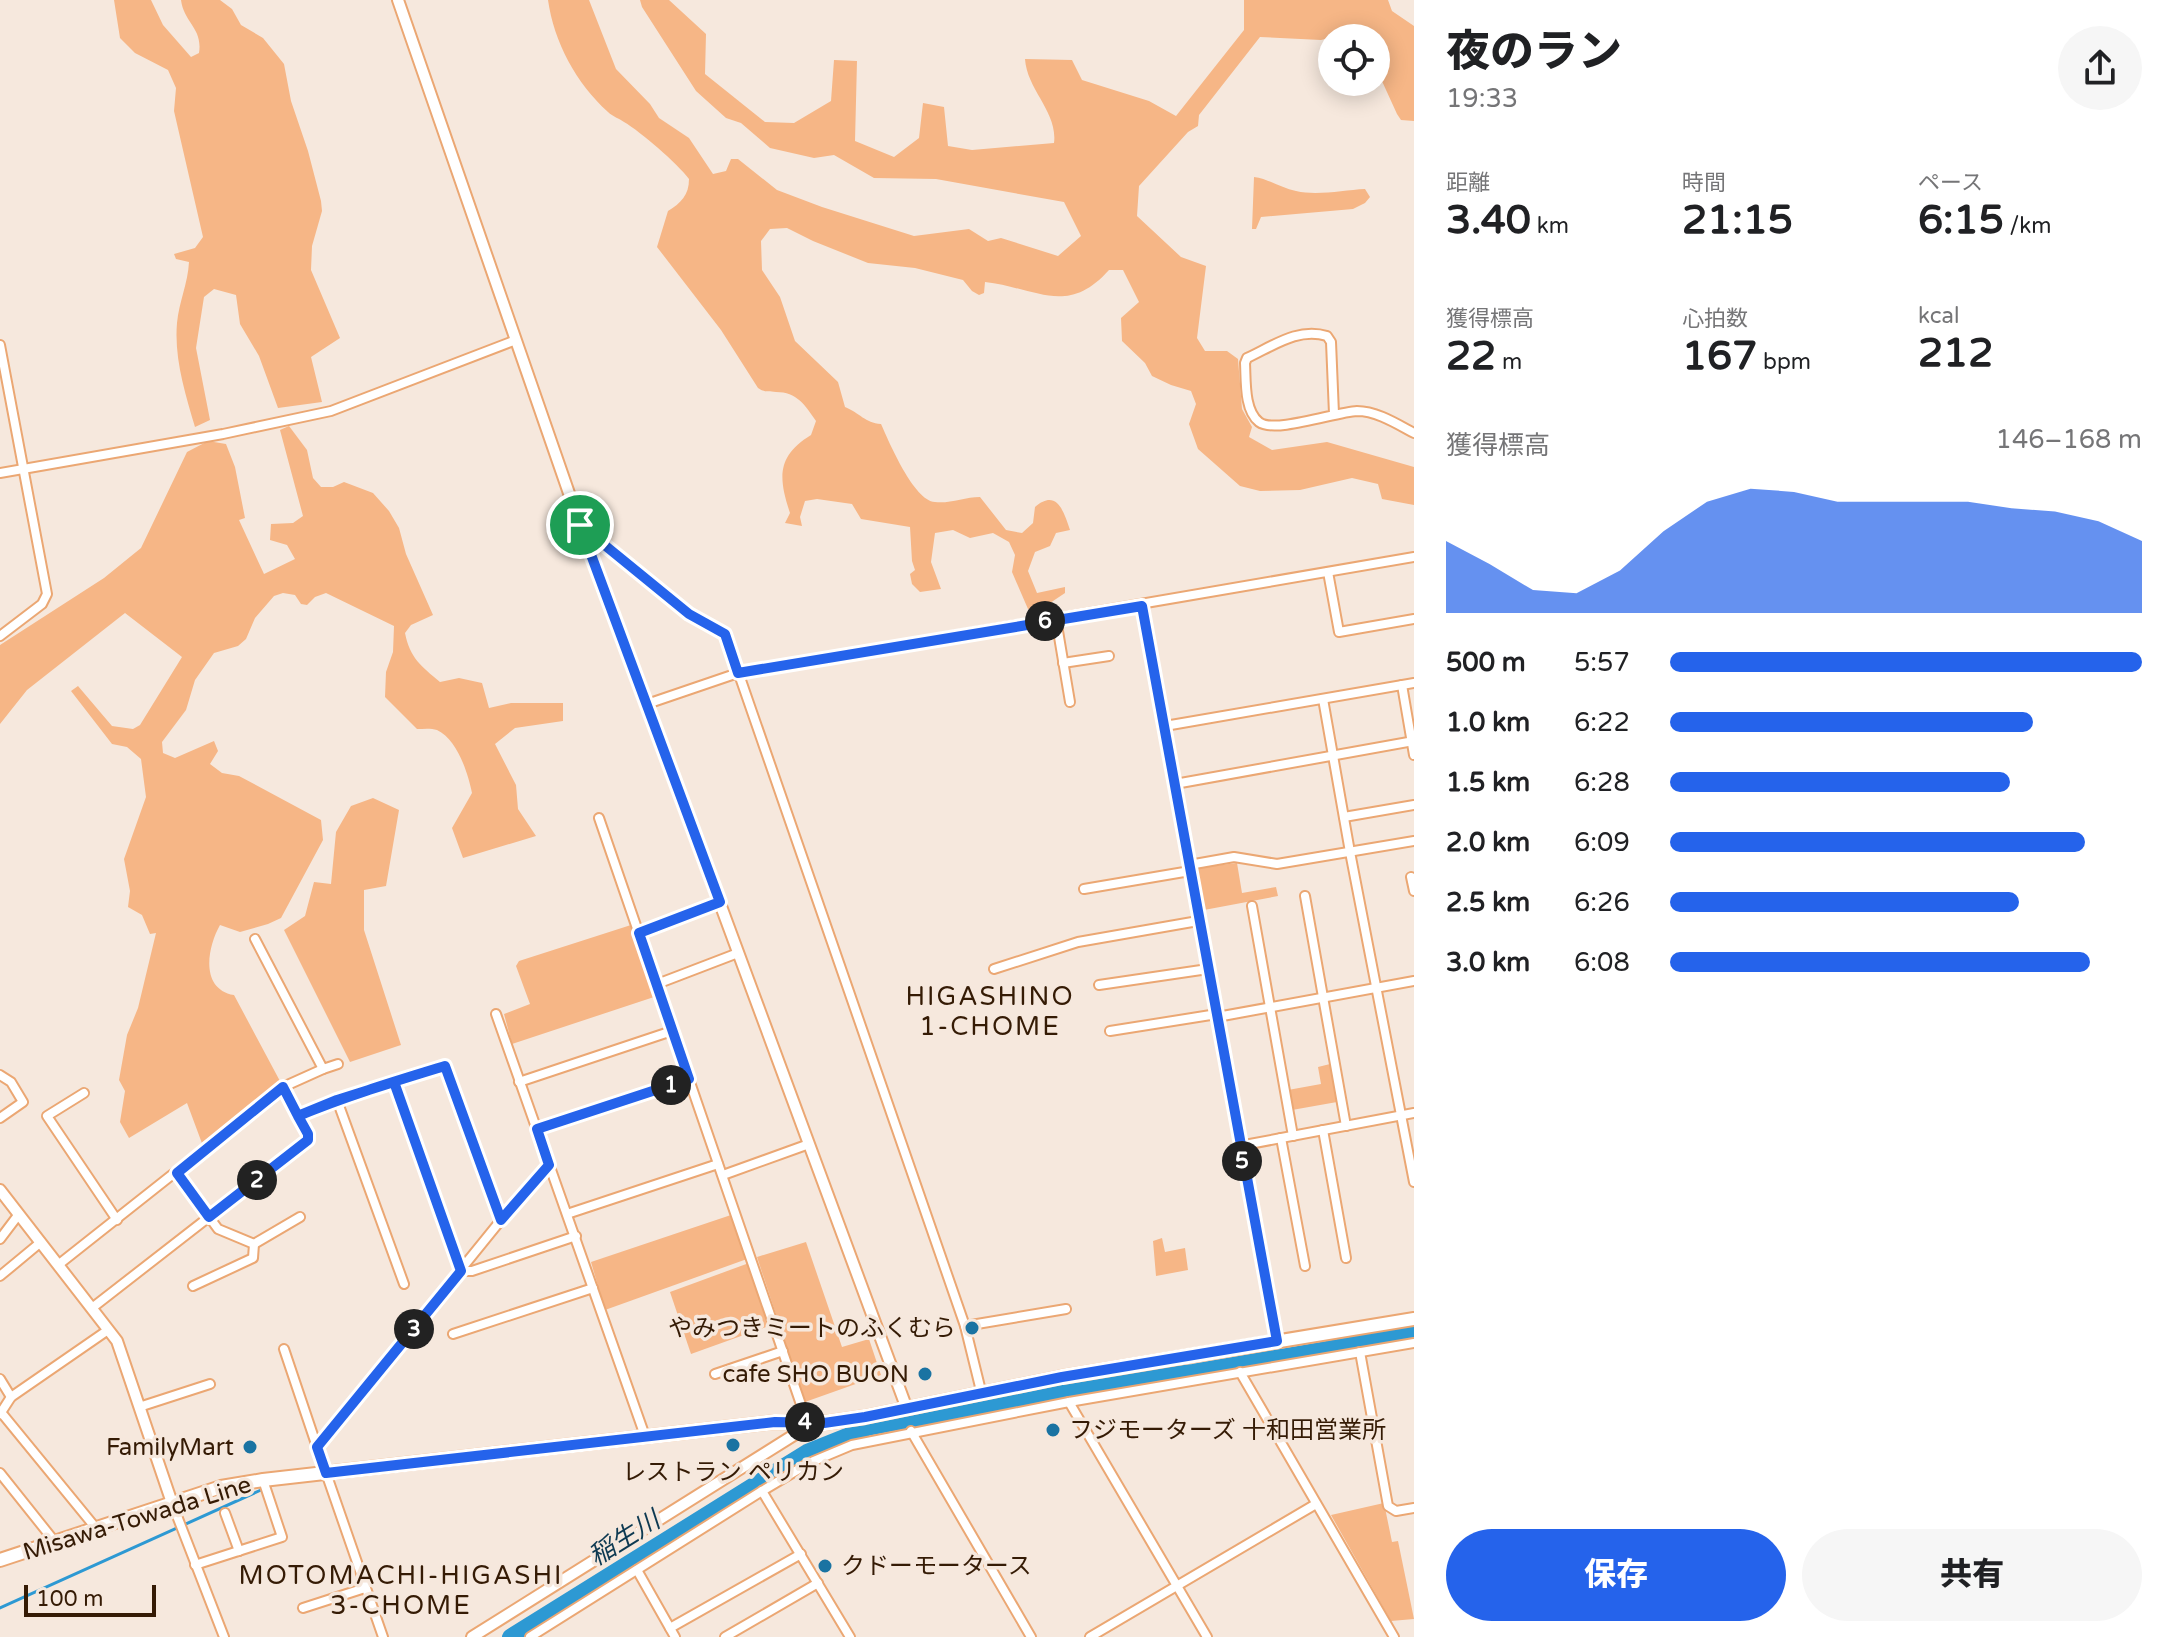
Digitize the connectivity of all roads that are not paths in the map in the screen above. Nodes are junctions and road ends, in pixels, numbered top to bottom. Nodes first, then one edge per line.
1 (398, 0) edge
2 (516, 340) junction
3 (0, 345) edge
4 (1334, 414) junction
5 (1414, 433) edge
6 (23, 468) junction
7 (0, 473) edge
8 (580, 525) junction
9 (1414, 557) edge
10 (1328, 572) junction
11 (1142, 606) junction
12 (1056, 619) junction
13 (1414, 619) edge
14 (0, 636) edge
15 (1109, 656) dead end
16 (1063, 663) junction
17 (738, 673) junction
18 (1414, 683) edge
19 (1402, 685) junction
20 (1323, 699) junction
21 (1070, 702) dead end
22 (647, 704) junction
23 (1165, 726) junction
24 (1413, 741) edge
25 (1333, 755) junction
26 (1414, 755) edge
27 (1175, 784) junction
28 (1414, 805) edge
29 (1344, 817) junction
30 (599, 818) dead end
31 (1414, 841) edge
32 (1350, 852) junction
33 (1189, 868) junction
34 (1411, 877) dead end
35 (1084, 889) dead end
36 (1414, 891) edge
37 (1305, 896) dead end
38 (720, 902) junction
39 (1252, 906) dead end
40 (1198, 921) junction
41 (639, 933) junction
42 (255, 939) dead end
43 (738, 953) junction
44 (994, 969) dead end
45 (1208, 969) junction
46 (1414, 981) edge
47 (657, 984) junction
48 (1099, 985) dead end
49 (1377, 987) junction
50 (1323, 997) junction
51 (1270, 1007) junction
52 (496, 1014) dead end
53 (1217, 1015) junction
54 (672, 1031) junction
55 (1110, 1031) dead end
56 (338, 1064) dead end
57 (323, 1069) junction
58 (0, 1075) edge
59 (689, 1079) junction
60 (394, 1082) junction
61 (519, 1082) junction
62 (283, 1087) junction
63 (84, 1093) dead end
64 (337, 1100) junction
65 (1414, 1113) edge
66 (298, 1116) junction
67 (1401, 1116) junction
68 (0, 1118) edge
69 (1346, 1126) junction
70 (537, 1129) junction
71 (1323, 1130) junction
72 (1293, 1136) junction
73 (1281, 1138) junction
74 (809, 1144) junction
75 (1239, 1146) junction
76 (718, 1164) junction
77 (549, 1165) junction
78 (177, 1173) junction
79 (723, 1175) junction
80 (1414, 1182) edge
81 (0, 1190) edge
82 (19, 1214) junction
83 (567, 1214) junction
84 (209, 1217) junction
85 (300, 1217) dead end
86 (117, 1220) junction
87 (501, 1220) junction
88 (576, 1236) junction
89 (0, 1239) edge
90 (41, 1242) junction
91 (254, 1244) junction
92 (1346, 1258) dead end
93 (58, 1265) junction
94 (1305, 1266) dead end
95 (461, 1271) junction
96 (0, 1276) edge
97 (404, 1284) dead end
98 (193, 1286) dead end
99 (593, 1288) junction
100 (92, 1308) junction
101 (1066, 1309) dead end
102 (1414, 1319) edge
103 (965, 1326) junction
104 (108, 1330) junction
105 (453, 1334) dead end
106 (1277, 1341) junction
107 (1414, 1343) edge
108 (284, 1349) dead end
109 (783, 1351) junction
110 (1360, 1352) junction
111 (1240, 1372) junction
112 (715, 1374) dead end
113 (0, 1379) edge
114 (210, 1384) dead end
115 (982, 1395) junction
116 (11, 1397) junction
117 (1069, 1402) junction
118 (139, 1407) junction
119 (907, 1409) junction
120 (0, 1412) edge
121 (807, 1422) junction
122 (824, 1423) junction
123 (911, 1431) junction
124 (645, 1436) junction
125 (317, 1447) junction
126 (0, 1473) edge
127 (326, 1473) junction
128 (263, 1480) junction
129 (762, 1491) junction
130 (172, 1503) junction
131 (1316, 1504) junction
132 (1414, 1508) edge
133 (225, 1513) dead end
134 (95, 1527) junction
135 (55, 1542) junction
136 (239, 1551) junction
137 (801, 1554) junction
138 (0, 1560) edge
139 (195, 1565) junction
140 (637, 1570) junction
141 (818, 1583) junction
142 (1178, 1587) junction
143 (365, 1588) junction
144 (303, 1608) dead end
145 (672, 1633) edge
146 (1205, 1636) edge
147 (224, 1637) edge
148 (383, 1637) edge
149 (472, 1637) edge
150 (530, 1637) edge
151 (725, 1637) edge
152 (850, 1637) edge
153 (1031, 1637) edge
154 (1090, 1637) edge
155 (1392, 1637) edge

1 - 2 street
2 - 6 street
2 - 8 street
3 - 6 street
4 - 4 street
4 - 5 street
6 - 7 street
6 - 14 street
8 - 17 street
8 - 22 street
9 - 10 street
10 - 11 street
10 - 13 street
11 - 12 street
11 - 23 street
12 - 16 street
12 - 17 street
15 - 16 street
16 - 21 street
17 - 22 street
17 - 103 street
18 - 19 street
19 - 20 street
19 - 24 street
20 - 23 street
20 - 25 street
22 - 38 street
23 - 27 street
24 - 25 street
24 - 26 street
25 - 27 street
25 - 29 street
27 - 33 street
28 - 29 street
29 - 32 street
30 - 41 street
31 - 32 street
32 - 33 street
32 - 49 street
33 - 35 street
33 - 40 street
34 - 36 street
37 - 50 street
38 - 41 street
38 - 43 street
39 - 51 street
40 - 44 street
40 - 45 street
41 - 47 street
42 - 57 street
43 - 47 street
43 - 74 street
45 - 48 street
45 - 53 street
46 - 49 street
47 - 54 street
49 - 50 street
49 - 67 street
50 - 51 street
50 - 69 street
51 - 53 street
51 - 72 street
52 - 61 street
53 - 55 street
53 - 75 street
54 - 59 street
54 - 61 street
56 - 57 street
57 - 62 street
58 - 68 street
59 - 70 street
59 - 76 street
60 - 64 street
60 - 87 street
60 - 95 street
61 - 70 street
62 - 66 street
62 - 78 street
63 - 86 street
64 - 66 street
64 - 97 street
65 - 67 street
66 - 84 street
67 - 69 street
67 - 80 street
69 - 71 street
70 - 77 street
71 - 72 street
71 - 92 street
72 - 73 street
73 - 75 street
73 - 94 street
74 - 79 street
74 - 119 street
75 - 106 street
76 - 79 street
76 - 83 street
77 - 83 street
77 - 87 street
78 - 84 street
78 - 86 street
79 - 109 street
81 - 82 street
82 - 89 street
82 - 90 street
83 - 88 street
84 - 91 street
84 - 100 street
85 - 91 street
86 - 93 street
87 - 95 street
88 - 95 street
88 - 99 street
90 - 93 street
90 - 96 street
91 - 98 street
93 - 100 street
95 - 125 street
99 - 105 street
99 - 124 street
100 - 104 street
101 - 103 street
102 - 106 main road, Misawa-Towada Line
103 - 115 street
104 - 116 street
104 - 118 street
106 - 115 main road, Misawa-Towada Line
107 - 110 street
108 - 125 street
109 - 112 street
109 - 121 street
110 - 111 street
110 - 132 street
111 - 117 street
111 - 131 street
113 - 116 street
114 - 118 street
115 - 119 main road, Misawa-Towada Line
116 - 120 street
117 - 123 street
117 - 142 street
118 - 130 street
119 - 122 main road, Misawa-Towada Line
120 - 134 street
121 - 122 main road, Misawa-Towada Line
121 - 124 main road, Misawa-Towada Line
122 - 149 street
123 - 129 street
123 - 153 street
124 - 127 main road, Misawa-Towada Line
125 - 127 street
126 - 135 street
127 - 128 main road, Misawa-Towada Line
127 - 143 street
128 - 130 main road, Misawa-Towada Line
128 - 136 street
129 - 137 street
129 - 140 street
130 - 134 main road, Misawa-Towada Line
130 - 139 street
131 - 142 street
131 - 155 street
133 - 136 street
134 - 135 main road, Misawa-Towada Line
135 - 138 main road, Misawa-Towada Line
136 - 139 street
137 - 141 street
137 - 145 street
139 - 147 street
140 - 145 street
140 - 150 street
141 - 151 street
141 - 152 street
142 - 146 street
142 - 154 street
143 - 144 street
143 - 148 street

